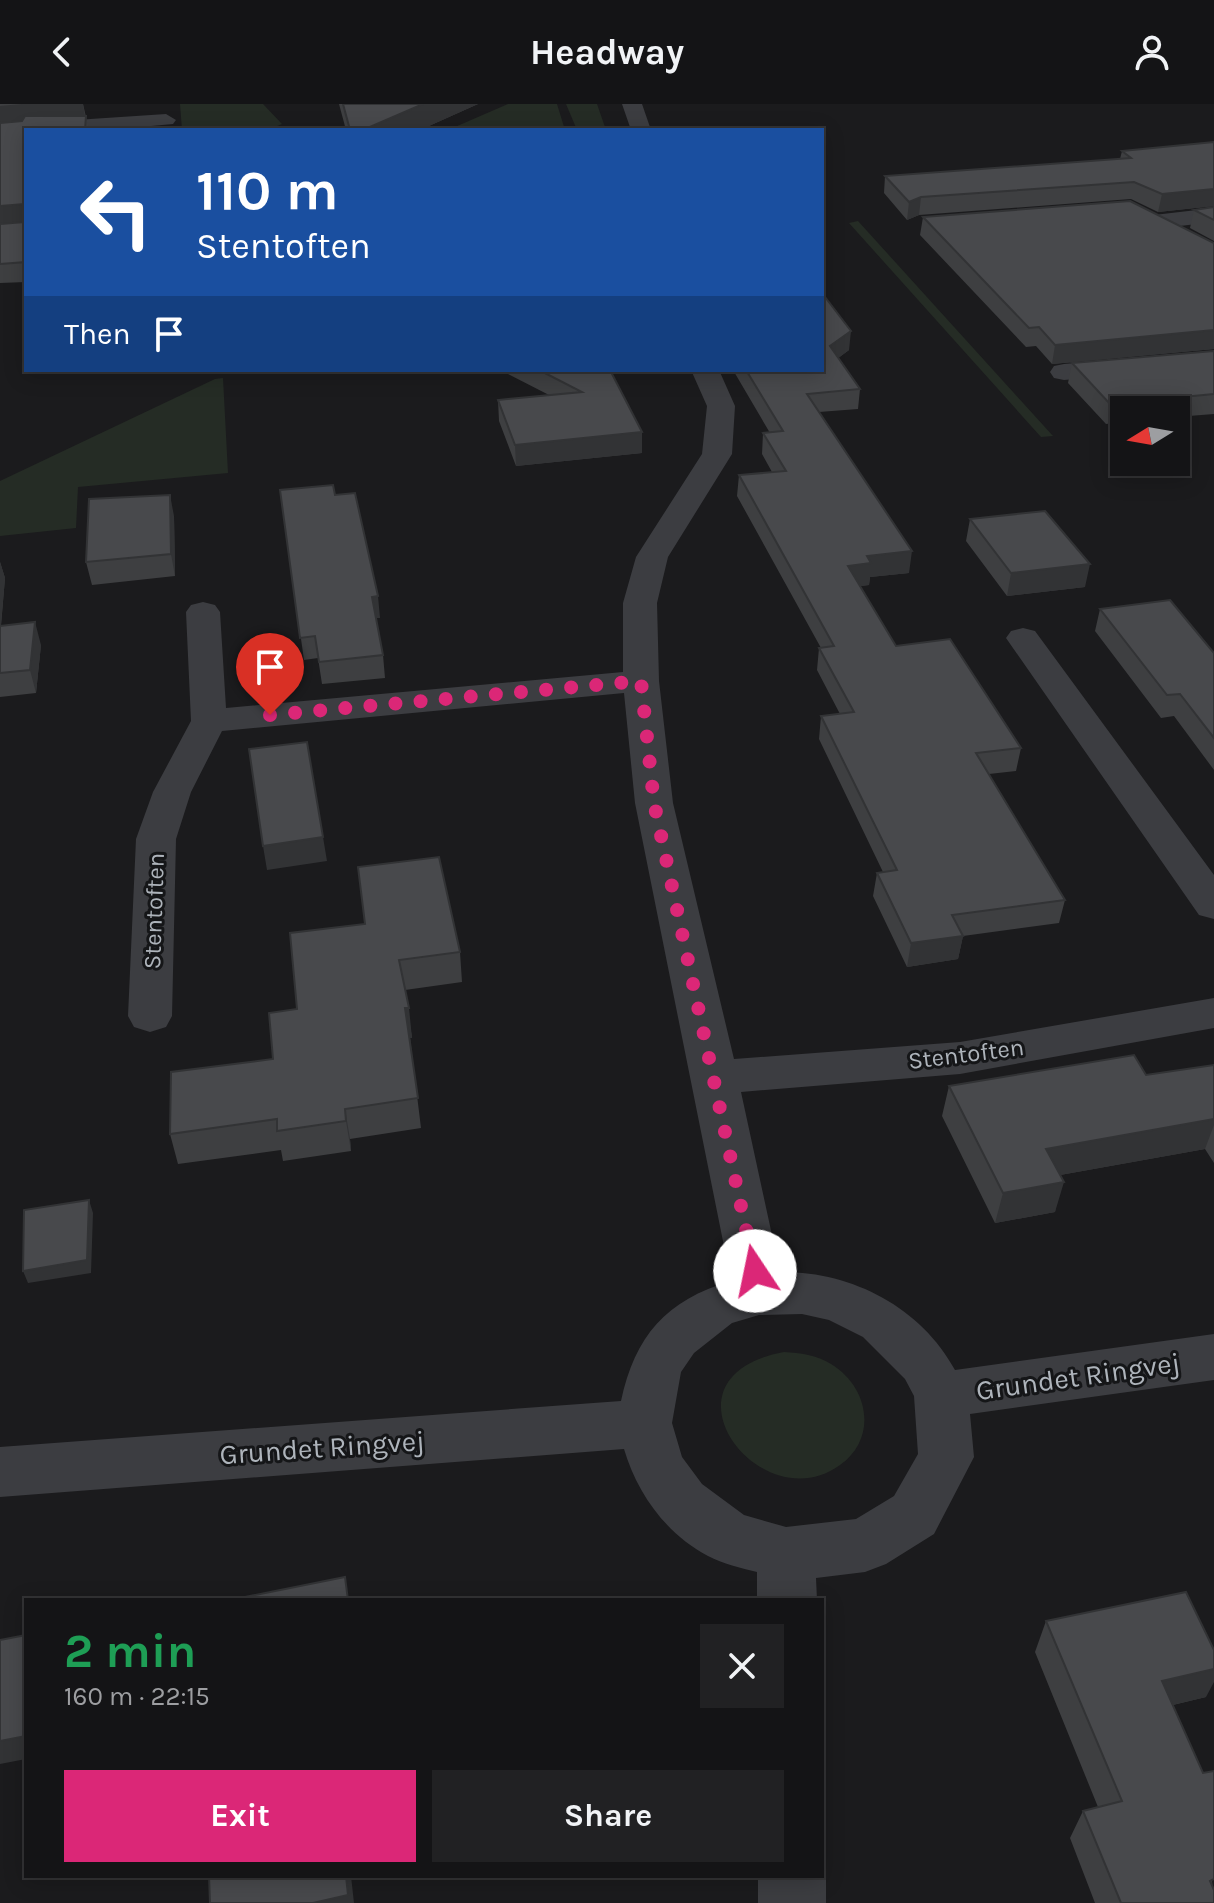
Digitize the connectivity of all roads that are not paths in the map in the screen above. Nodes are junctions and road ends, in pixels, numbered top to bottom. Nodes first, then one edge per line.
1 (632, 104) edge
2 (166, 118) edge
3 (38, 128) edge
4 (641, 128) edge
5 (24, 129) edge
6 (0, 131) edge
7 (1131, 209) edge
8 (1214, 215) edge
9 (1154, 222) junction
10 (1190, 241) edge
11 (1214, 359) edge
12 (706, 372) edge
13 (1064, 372) edge
14 (203, 612) dead end
15 (1023, 638) dead end
16 (641, 681) junction
17 (209, 721) junction
18 (1214, 905) edge
19 (1214, 1013) edge
20 (150, 1016) dead end
21 (715, 1077) junction
22 (759, 1294) junction
23 (1214, 1357) edge
24 (941, 1395) junction
25 (644, 1423) junction
26 (0, 1472) edge
27 (786, 1577) edge
28 (792, 1878) edge
29 (792, 1903) edge

1 - 4 street
2 - 3 street
5 - 6 street
7 - 9 street
8 - 9 street
9 - 10 street
11 - 13 street
12 - 16 street
14 - 17 street
15 - 18 street
16 - 17 street
16 - 21 street
17 - 20 street, Stentoften
19 - 21 street, Stentoften
21 - 22 street
22 - 24 street
22 - 25 street
23 - 24 street, Grundet Ringvej
24 - 27 street
25 - 26 street, Grundet Ringvej
25 - 27 street
28 - 29 street

